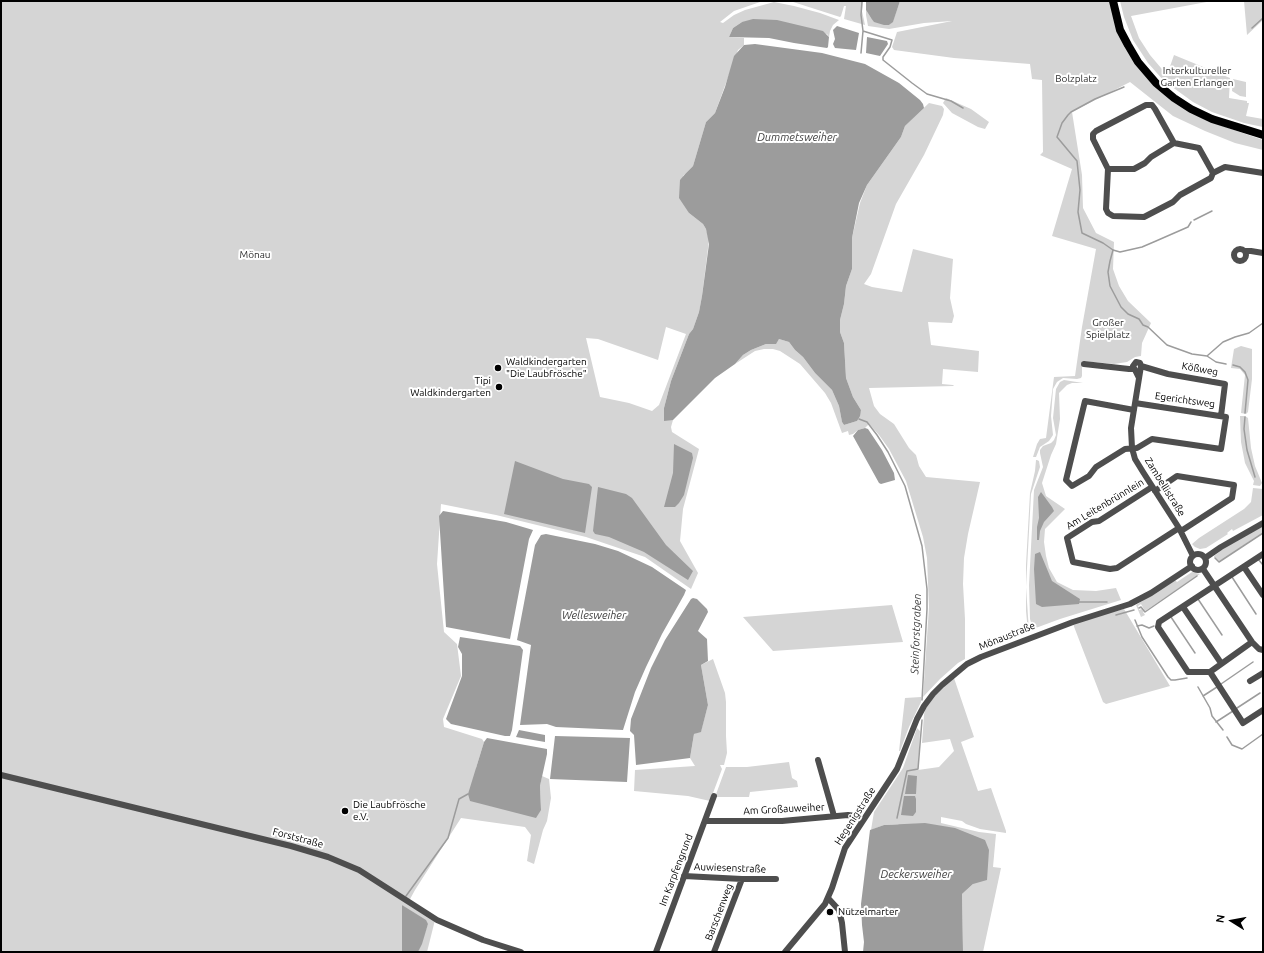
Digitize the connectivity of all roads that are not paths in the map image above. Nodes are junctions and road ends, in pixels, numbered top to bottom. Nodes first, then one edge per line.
1 (1113, 1) edge
2 (1263, 135) edge
3 (1174, 143) junction
4 (1108, 169) junction
5 (1213, 173) junction
6 (1263, 173) edge
7 (1246, 252) dead end
8 (1263, 253) edge
9 (1084, 364) dead end
10 (1141, 366) junction
11 (1133, 369) junction
12 (1139, 378) junction
13 (1135, 406) junction
14 (1220, 416) junction
15 (1132, 448) junction
16 (1154, 489) junction
17 (1263, 523) edge
18 (1180, 530) junction
19 (1263, 554) edge
20 (1193, 556) junction
21 (1205, 558) junction
22 (1192, 566) junction
23 (1244, 567) junction
24 (1203, 569) junction
25 (1214, 586) junction
26 (1263, 595) edge
27 (1183, 606) junction
28 (1252, 642) junction
29 (1263, 650) edge
30 (1221, 663) junction
31 (1210, 672) junction
32 (1263, 673) edge
33 (1250, 681) dead end
34 (924, 706) joint
35 (1263, 710) edge
36 (818, 760) dead end
37 (1, 775) edge
38 (714, 796) dead end
39 (834, 816) junction
40 (862, 820) junction
41 (705, 821) junction
42 (684, 876) junction
43 (742, 879) junction
44 (776, 879) dead end
45 (828, 898) junction
46 (521, 952) edge
47 (656, 952) edge
48 (714, 952) edge
49 (785, 952) edge
50 (845, 952) edge

1 - 2 main road
3 - 4 street
3 - 4 street
3 - 5 street
4 - 5 street
5 - 6 street
7 - 8 street
9 - 11 street
10 - 11 street
10 - 12 street, Zambellistraße
10 - 14 street, Kößweg
11 - 12 street
12 - 13 street, Zambellistraße
13 - 14 street, Egerichtsweg
13 - 15 street, Zambellistraße
13 - 15 street, Egerichtsweg
14 - 15 street, Egerichtsweg
15 - 16 street, Zambellistraße
16 - 18 street, Zambellistraße
16 - 18 street
16 - 18 street, Am Leitenbrünnlein
17 - 21 street
18 - 20 street, Zambellistraße
19 - 23 street
20 - 21 street
20 - 22 street
21 - 24 street
22 - 24 street
22 - 34 street, Mönaustraße
23 - 25 street
23 - 26 street
24 - 25 street
25 - 27 street
25 - 28 street
27 - 30 street
27 - 31 street
28 - 29 street
28 - 30 street
30 - 31 street
31 - 35 street
32 - 33 street
34 - 40 street, Hegenigstraße
36 - 39 street
37 - 46 street, Forststraße
38 - 41 street, Im Karpfengrund
39 - 40 street, Am Großauweiher
39 - 41 street, Am Großauweiher
40 - 45 street, Hegenigstraße
41 - 42 street, Im Karpfengrund
42 - 43 street, Auwiesenstraße
42 - 47 street, Im Karpfengrund
43 - 44 street, Auwiesenstraße
43 - 48 street, Barschenweg
45 - 49 street, Hegenigstraße
45 - 50 street

